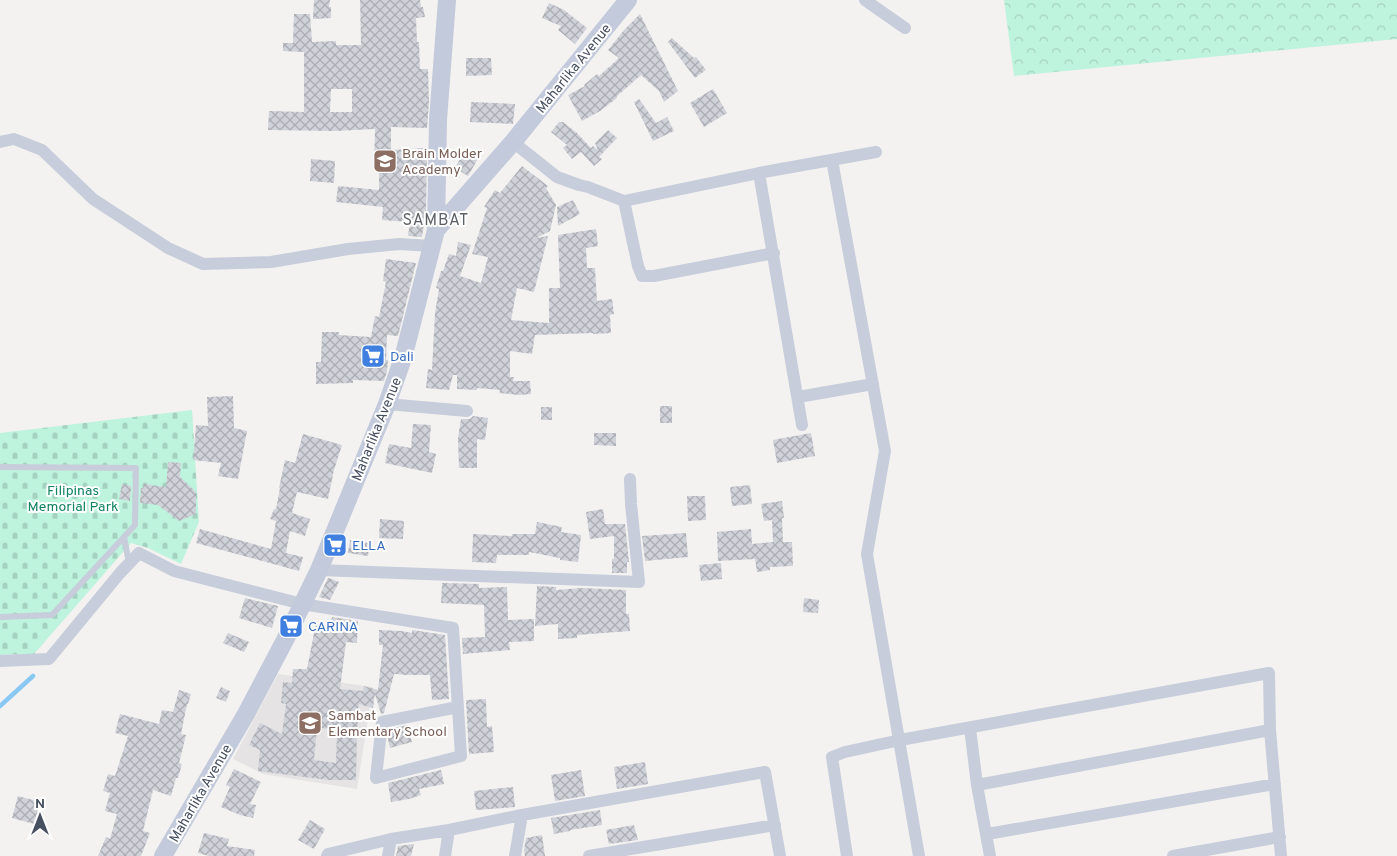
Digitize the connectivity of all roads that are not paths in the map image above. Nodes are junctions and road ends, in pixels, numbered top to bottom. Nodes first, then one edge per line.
1 (447, 0) edge
2 (628, 0) edge
3 (865, 0) edge
4 (905, 28) dead end
5 (0, 142) edge
6 (513, 142) junction
7 (876, 152) dead end
8 (832, 160) junction
9 (760, 173) junction
10 (624, 201) junction
11 (434, 238) junction
12 (774, 253) junction
13 (873, 384) junction
14 (798, 397) junction
15 (387, 404) junction
16 (467, 411) dead end
17 (802, 425) dead end
18 (0, 467) edge
19 (630, 479) dead end
20 (124, 537) junction
21 (129, 563) junction
22 (319, 570) junction
23 (302, 604) junction
24 (0, 616) edge
25 (0, 661) edge
26 (458, 707) junction
27 (970, 728) junction
28 (1270, 730) junction
29 (900, 740) junction
30 (1275, 784) junction
31 (978, 785) junction
32 (522, 815) junction
33 (775, 825) junction
34 (449, 830) junction
35 (987, 834) junction
36 (1280, 837) junction
37 (391, 839) junction
38 (163, 856) edge
39 (327, 856) edge
40 (388, 856) edge
41 (445, 856) edge
42 (515, 856) edge
43 (589, 856) edge
44 (780, 856) edge
45 (848, 856) edge
46 (919, 856) edge
47 (990, 856) edge
48 (1173, 856) edge
49 (1281, 856) edge

1 - 11 main road
2 - 6 main road, Maharlika Avenue
3 - 4 street
5 - 11 street
6 - 10 street
6 - 11 main road, Maharlika Avenue
7 - 8 street
8 - 9 street
8 - 13 street
9 - 10 street
9 - 12 street
10 - 12 street
11 - 15 main road, Maharlika Avenue
12 - 14 street
13 - 14 street
13 - 29 street
14 - 17 street
15 - 16 street
15 - 22 main road, Maharlika Avenue
18 - 20 lane
19 - 22 street
20 - 21 lane
20 - 24 lane
21 - 23 street
21 - 25 street
22 - 23 main road, Maharlika Avenue
23 - 26 street
23 - 38 main road, Maharlika Avenue
26 - 26 street
27 - 28 street
27 - 29 street
27 - 31 street
28 - 30 street
28 - 31 street
29 - 45 street
29 - 46 street
30 - 35 street
30 - 36 street
31 - 35 street
32 - 33 street
32 - 34 street
32 - 42 street
33 - 43 street
33 - 44 street
34 - 37 street
34 - 41 street
35 - 47 street
36 - 48 street
36 - 49 street
37 - 39 street
37 - 40 street

